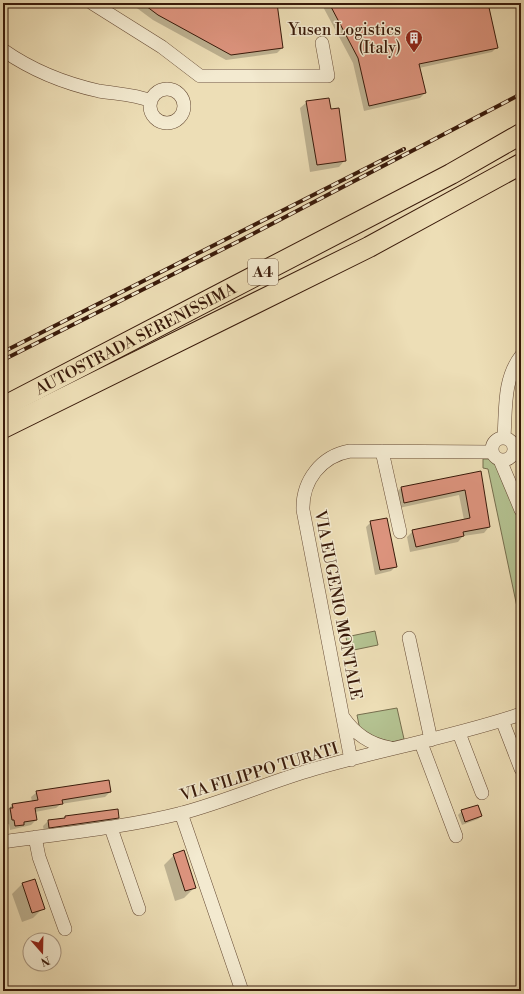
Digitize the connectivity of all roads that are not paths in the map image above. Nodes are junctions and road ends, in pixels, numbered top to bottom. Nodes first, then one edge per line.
1 (92, 3) edge
2 (322, 43) dead end
3 (3, 50) edge
4 (151, 101) dead end
5 (521, 134) edge
6 (521, 164) edge
7 (521, 356) edge
8 (3, 407) edge
9 (3, 428) edge
10 (504, 437) junction
11 (518, 446) edge
12 (382, 451) junction
13 (496, 456) junction
14 (521, 510) edge
15 (400, 532) dead end
16 (409, 638) dead end
17 (521, 714) edge
18 (342, 716) junction
19 (502, 720) junction
20 (459, 733) junction
21 (426, 742) junction
22 (394, 749) junction
23 (351, 760) junction
24 (521, 768) edge
25 (482, 793) dead end
26 (181, 813) junction
27 (111, 828) junction
28 (456, 836) dead end
29 (35, 837) junction
30 (3, 841) edge
31 (139, 909) dead end
32 (65, 929) dead end
33 (242, 991) edge

1 - 2 street
3 - 4 street
5 - 8 highway, AUTOSTRADA SERENISSIMA / A4
6 - 9 highway, AUTOSTRADA SERENISSIMA / A4
7 - 10 street
10 - 11 street
10 - 13 street
11 - 13 street
12 - 13 street, VIA EUGENIO MONTALE
12 - 15 street
12 - 18 street, VIA EUGENIO MONTALE
13 - 14 street
16 - 21 street
17 - 19 street, VIA FILIPPO TURATI
18 - 22 street, VIA EUGENIO MONTALE
18 - 23 street, VIA EUGENIO MONTALE
19 - 20 street, VIA FILIPPO TURATI
19 - 24 street
20 - 21 street, VIA FILIPPO TURATI
20 - 25 street
21 - 22 street, VIA FILIPPO TURATI
21 - 28 street
22 - 23 street, VIA FILIPPO TURATI
23 - 26 street, VIA FILIPPO TURATI
26 - 27 street, VIA FILIPPO TURATI
26 - 33 street
27 - 29 street, VIA FILIPPO TURATI
27 - 31 street
29 - 30 street, VIA FILIPPO TURATI
29 - 32 street

